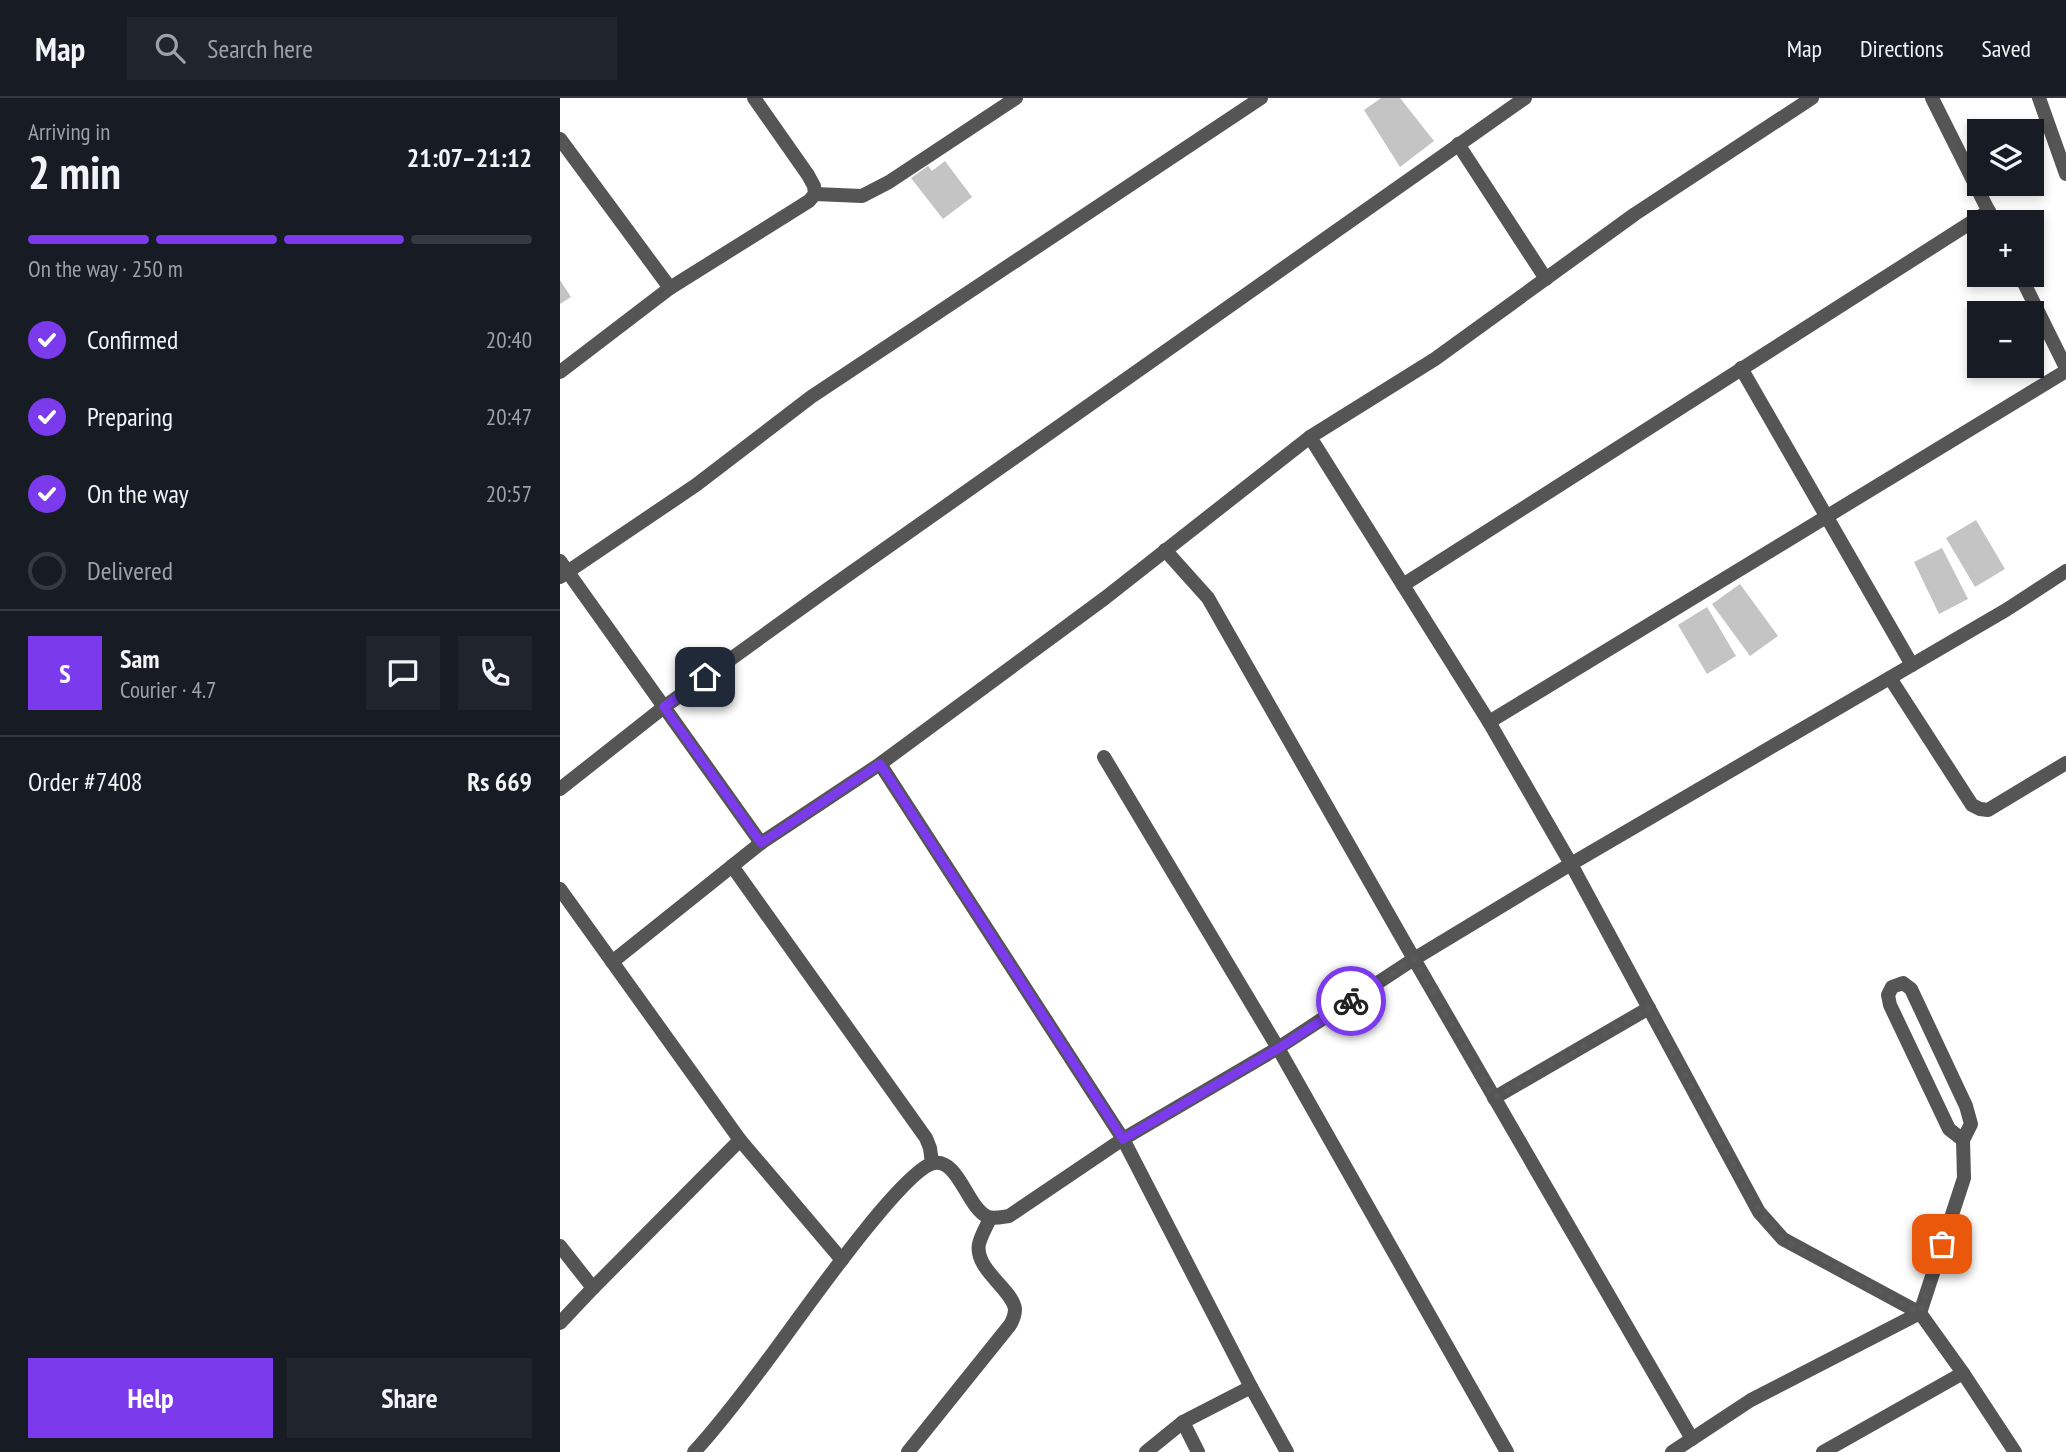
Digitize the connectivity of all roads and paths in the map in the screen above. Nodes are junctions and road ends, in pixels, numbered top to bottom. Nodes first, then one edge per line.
1 (754, 98) edge
2 (1016, 98) edge
3 (1261, 98) edge
4 (1525, 98) edge
5 (1812, 98) edge
6 (1932, 98) edge
7 (2039, 98) edge
8 (560, 139) edge
9 (1458, 144) junction
10 (2066, 174) edge
11 (815, 194) junction
12 (1988, 210) edge
13 (1967, 232) edge
14 (1546, 279) junction
15 (2026, 287) edge
16 (670, 288) junction
17 (1741, 368) junction
18 (2066, 369) edge
19 (560, 372) edge
20 (1310, 437) junction
21 (1826, 516) junction
22 (1165, 550) junction
23 (562, 570) edge
24 (2066, 571) edge
25 (1403, 585) junction
26 (1912, 665) junction
27 (1890, 678) junction
28 (664, 707) junction
29 (1489, 722) junction
30 (1104, 757) dead end
31 (2066, 763) edge
32 (880, 764) junction
33 (560, 789) edge
34 (761, 843) junction
35 (1572, 864) junction
36 (732, 866) junction
37 (560, 889) edge
38 (1414, 959) junction
39 (611, 962) junction
40 (1649, 1008) junction
41 (1279, 1048) junction
42 (1494, 1098) junction
43 (1123, 1139) junction
44 (740, 1140) junction
45 (1964, 1140) junction
46 (932, 1163) junction
47 (990, 1218) junction
48 (560, 1246) edge
49 (842, 1260) junction
50 (593, 1288) junction
51 (1920, 1313) junction
52 (560, 1323) edge
53 (1964, 1373) junction
54 (1251, 1387) junction
55 (1183, 1422) junction
56 (1692, 1439) junction
57 (1833, 1450) edge
58 (694, 1452) edge
59 (908, 1452) edge
60 (1146, 1452) edge
61 (1198, 1452) edge
62 (1287, 1452) edge
63 (1507, 1452) edge
64 (1672, 1452) edge
65 (2015, 1452) edge

1 - 11 street
2 - 11 street
3 - 23 street
4 - 9 street
5 - 14 street
6 - 12 street
7 - 10 street
8 - 16 street
9 - 14 street
9 - 28 street
11 - 16 street
13 - 17 street
14 - 20 street
15 - 18 street
16 - 19 street
17 - 21 street
17 - 25 street
18 - 21 street
20 - 22 street
20 - 25 street
21 - 26 street
21 - 29 street
22 - 32 street
22 - 38 street
23 - 28 street
24 - 26 street
25 - 29 street
26 - 27 street
27 - 31 street
27 - 35 street
28 - 33 street
28 - 34 street
29 - 35 street
30 - 41 street
32 - 34 street
32 - 43 street
34 - 36 street
35 - 38 street
35 - 40 street
36 - 39 street
36 - 46 street
37 - 39 street
38 - 41 street
38 - 42 street
39 - 44 street
40 - 42 street
40 - 51 street
41 - 43 street
41 - 63 street
42 - 56 street
43 - 47 street
43 - 54 street
44 - 49 street
44 - 50 street
45 - 45 street
45 - 51 street
46 - 47 street
46 - 49 street
47 - 59 street
48 - 50 street
49 - 58 street
50 - 52 street
51 - 53 street
51 - 56 street
53 - 57 street
53 - 65 street
54 - 55 street
54 - 62 street
55 - 60 street
55 - 61 street
56 - 64 street

